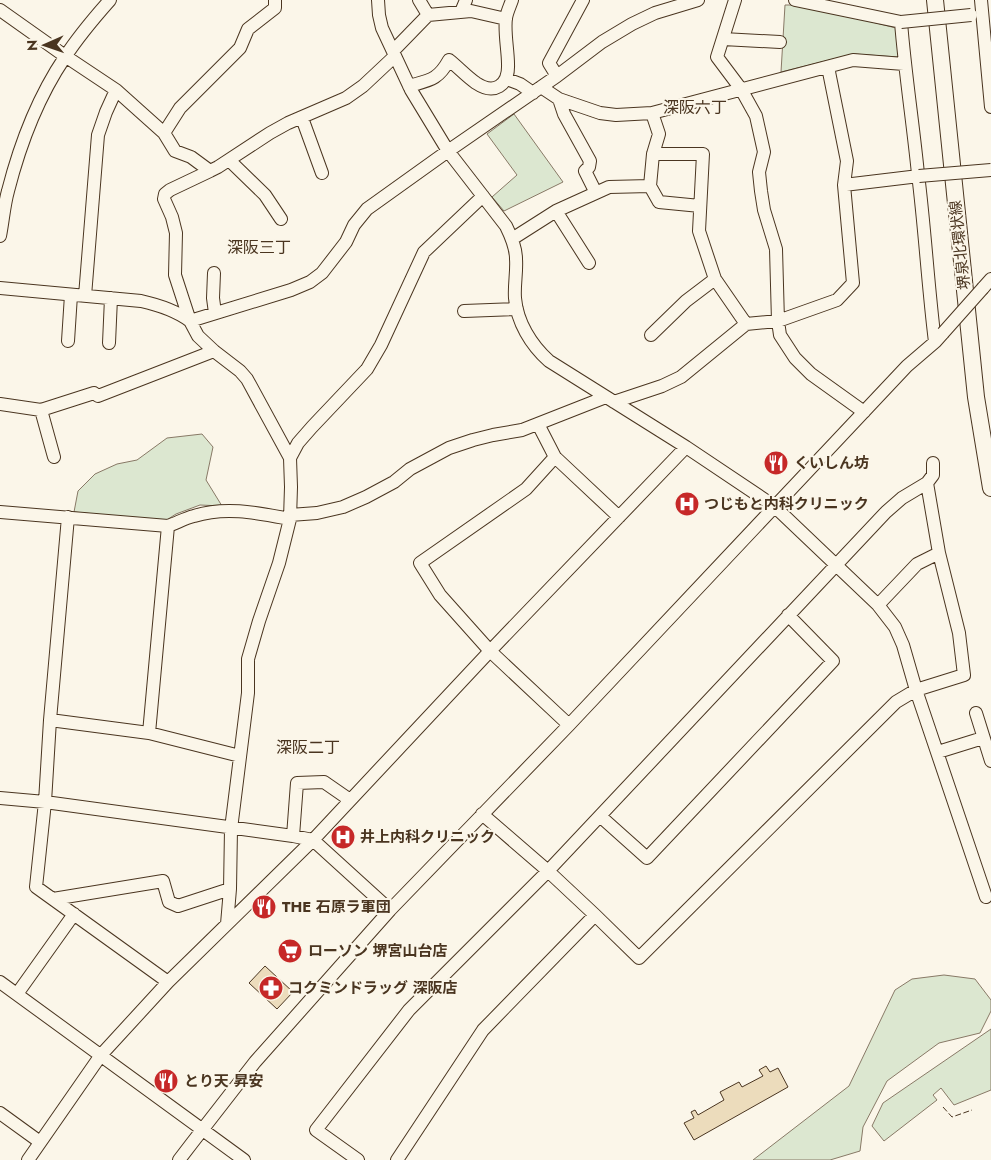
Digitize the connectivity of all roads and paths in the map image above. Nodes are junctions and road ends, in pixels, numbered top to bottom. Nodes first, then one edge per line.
1 (110, 0) edge
2 (275, 0) edge
3 (378, 0) edge
4 (419, 0) edge
5 (512, 0) edge
6 (583, 0) edge
7 (698, 0) edge
8 (735, 0) edge
9 (935, 0) edge
10 (802, 1) edge
11 (661, 5) edge
12 (464, 6) edge
13 (0, 10) edge
14 (982, 10) edge
15 (428, 15) junction
16 (506, 18) junction
17 (901, 22) junction
18 (723, 39) junction
19 (780, 42) dead end
20 (394, 53) junction
21 (65, 56) junction
22 (904, 64) junction
23 (828, 67) junction
24 (557, 76) junction
25 (507, 79) junction
26 (409, 86) junction
27 (741, 89) junction
28 (116, 90) junction
29 (537, 90) junction
30 (559, 99) junction
31 (991, 107) edge
32 (652, 113) junction
33 (302, 118) junction
34 (164, 133) junction
35 (448, 151) junction
36 (653, 154) junction
37 (229, 160) junction
38 (991, 170) edge
39 (210, 171) junction
40 (322, 173) dead end
41 (919, 176) junction
42 (844, 185) junction
43 (650, 186) junction
44 (596, 193) junction
45 (4, 194) edge
46 (483, 196) junction
47 (700, 206) junction
48 (556, 211) junction
49 (281, 219) dead end
50 (0, 236) edge
51 (512, 238) junction
52 (589, 263) dead end
53 (214, 273) dead end
54 (715, 279) junction
55 (987, 284) edge
56 (0, 288) edge
57 (71, 294) junction
58 (84, 296) junction
59 (112, 298) junction
60 (517, 309) junction
61 (464, 311) dead end
62 (215, 313) junction
63 (190, 321) junction
64 (778, 321) junction
65 (746, 324) junction
66 (651, 335) dead end
67 (939, 337) junction
68 (68, 341) dead end
69 (109, 343) dead end
70 (214, 351) junction
71 (610, 399) junction
72 (0, 404) edge
73 (41, 410) junction
74 (864, 412) junction
75 (538, 424) junction
76 (686, 447) junction
77 (555, 457) junction
78 (54, 458) dead end
79 (290, 458) junction
80 (933, 463) dead end
81 (927, 483) junction
82 (991, 488) edge
83 (774, 506) junction
84 (0, 512) edge
85 (290, 517) junction
86 (619, 517) junction
87 (68, 518) junction
88 (168, 526) junction
89 (939, 553) junction
90 (836, 566) junction
91 (878, 605) junction
92 (788, 615) junction
93 (490, 651) junction
94 (916, 690) junction
95 (976, 713) dead end
96 (50, 720) junction
97 (569, 725) junction
98 (149, 733) junction
99 (983, 738) junction
100 (938, 752) junction
101 (240, 756) junction
102 (991, 761) edge
103 (0, 798) edge
104 (350, 800) junction
105 (45, 802) junction
106 (482, 814) junction
107 (600, 816) junction
108 (231, 828) junction
109 (293, 836) junction
110 (312, 840) junction
111 (548, 871) junction
112 (230, 889) junction
113 (986, 897) dead end
114 (53, 899) junction
115 (390, 910) junction
116 (74, 914) junction
117 (595, 915) junction
118 (227, 924) junction
119 (0, 982) edge
120 (168, 982) junction
121 (17, 994) junction
122 (101, 1055) junction
123 (0, 1113) edge
124 (202, 1129) junction
125 (40, 1142) junction
126 (28, 1160) edge
127 (179, 1160) edge
128 (244, 1160) edge
129 (358, 1160) edge
130 (397, 1160) edge

1 - 21 street
2 - 34 street
3 - 20 street
4 - 15 street
5 - 16 street
6 - 24 street
7 - 11 street
8 - 18 street
9 - 82 main road, 堺泉北環状線
10 - 17 street
11 - 24 street
12 - 15 street
12 - 16 street
13 - 21 street
14 - 17 street, bridge
14 - 31 street
15 - 20 street
16 - 25 street
17 - 22 street
18 - 19 street
18 - 27 street
20 - 26 street
20 - 33 street
21 - 28 street
21 - 45 street
22 - 23 street
22 - 41 street
23 - 27 street
23 - 42 street
24 - 29 street
25 - 26 street
25 - 29 street
26 - 35 street
27 - 32 street
27 - 64 street
28 - 34 street
28 - 58 street
29 - 30 street
29 - 35 street
30 - 32 street
30 - 44 street
32 - 36 street
33 - 37 street
33 - 40 street
34 - 39 street
35 - 46 street
35 - 62 street
36 - 43 street
36 - 47 street
37 - 39 street
37 - 49 street
38 - 41 street, bridge
39 - 63 street
41 - 42 street
41 - 67 street
42 - 64 street
43 - 44 street
43 - 47 street
44 - 48 street
45 - 50 street
46 - 51 street
46 - 79 street
47 - 54 street
48 - 51 street
48 - 52 street
51 - 60 street
53 - 62 street
54 - 65 street
54 - 66 street
55 - 67 street, bridge
56 - 57 street
57 - 58 street
57 - 68 street
58 - 59 street
59 - 63 street
59 - 69 street
60 - 61 street
60 - 71 street
62 - 63 street
63 - 70 street
64 - 65 street
64 - 74 street
65 - 71 street
67 - 74 street
70 - 73 street
70 - 79 street
71 - 75 street
71 - 76 street
72 - 73 street
73 - 78 street
74 - 83 street
75 - 77 street
75 - 85 street
76 - 83 street
76 - 86 street
77 - 86 street
77 - 93 street
79 - 85 street
80 - 81 street
81 - 89 street
81 - 90 street
83 - 90 street
83 - 97 street
84 - 87 street
85 - 88 street
85 - 101 street
86 - 93 street
87 - 88 street
87 - 96 street
88 - 98 street
89 - 91 street
89 - 94 street
90 - 91 street
90 - 92 street
91 - 94 street
92 - 107 street
92 - 107 street
93 - 97 street
93 - 104 street
94 - 100 street
94 - 117 street
95 - 99 street
96 - 98 street
96 - 105 street
97 - 106 street
98 - 101 street
99 - 100 street
99 - 102 street
100 - 113 street
101 - 108 street
103 - 105 street
104 - 109 street
104 - 110 street
105 - 108 street
105 - 114 street
106 - 111 street
106 - 115 street
107 - 111 street
108 - 109 street
108 - 112 street
109 - 110 street
110 - 115 street
110 - 118 street
111 - 117 street
111 - 129 street
112 - 114 street
112 - 118 street
114 - 116 street
115 - 124 street
116 - 120 street
116 - 121 street
117 - 130 street
118 - 120 street
119 - 121 street
120 - 122 street
121 - 122 street
122 - 124 street
122 - 125 street
123 - 125 street
124 - 127 street
124 - 128 street
125 - 126 street

